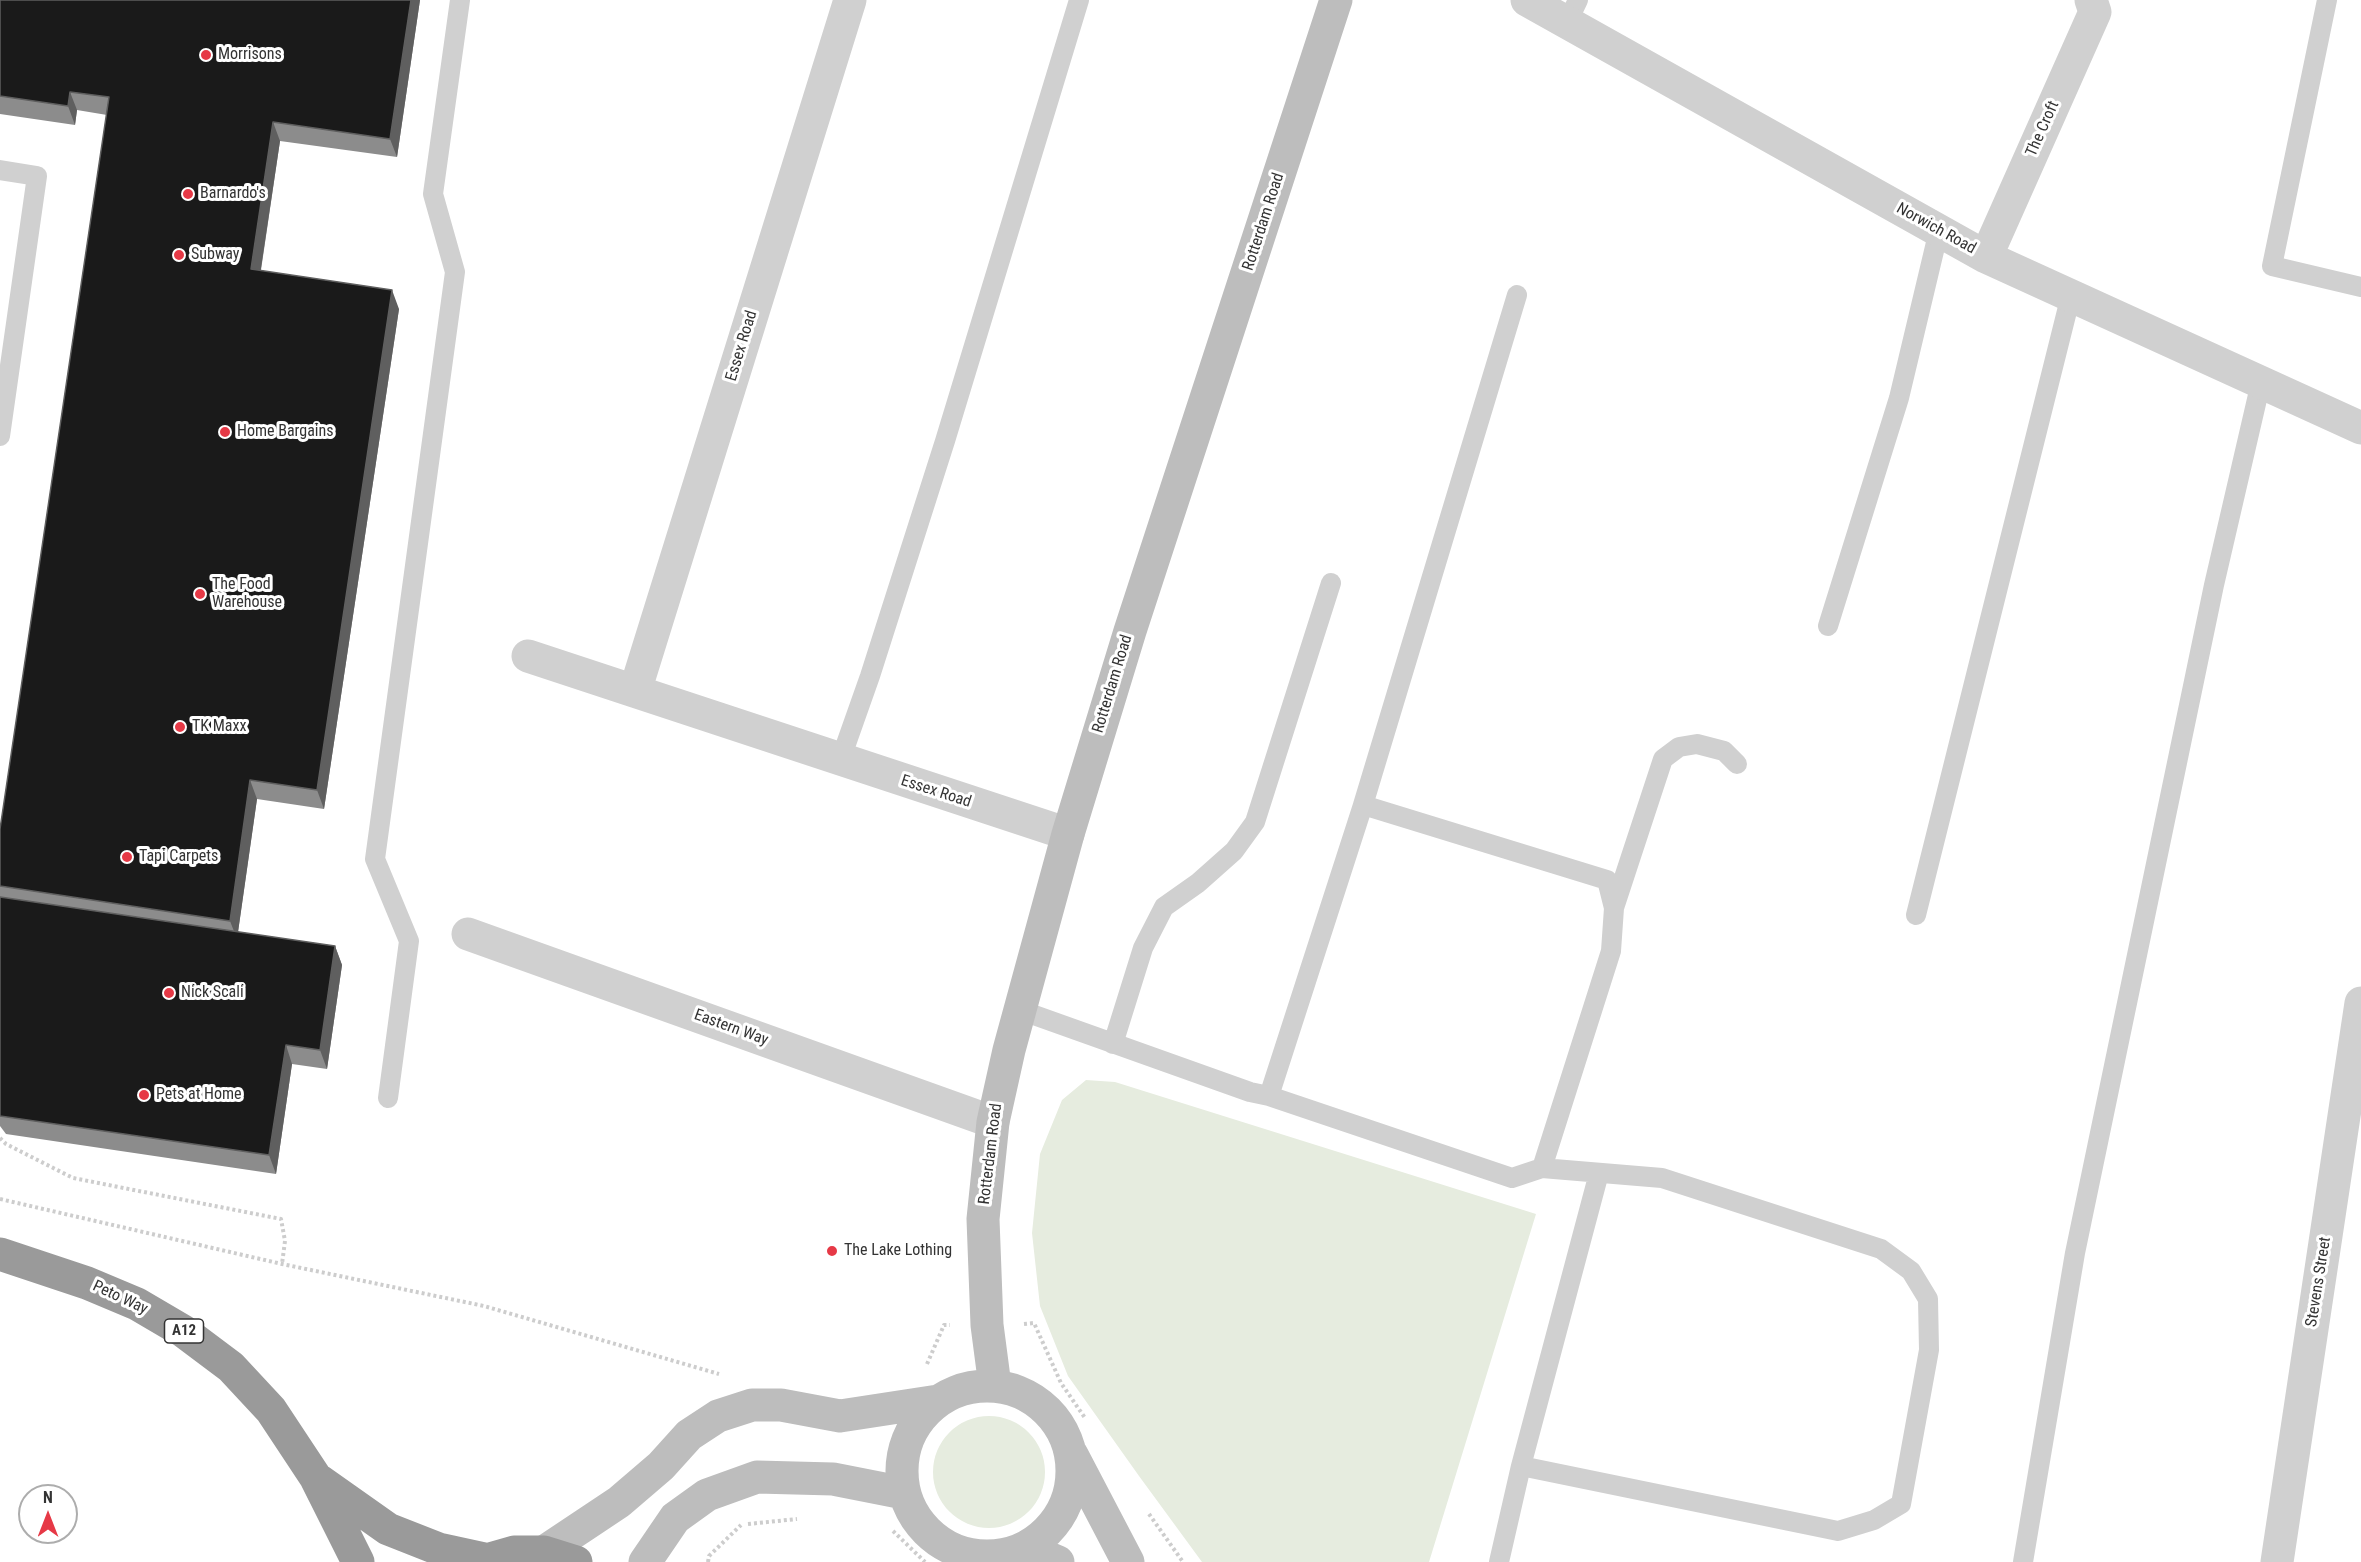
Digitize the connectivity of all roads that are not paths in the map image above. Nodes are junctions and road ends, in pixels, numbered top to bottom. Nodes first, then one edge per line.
1 (460, 0) edge
2 (850, 0) edge
3 (1079, 0) edge
4 (1336, 0) edge
5 (1527, 0) edge
6 (2091, 0) edge
7 (2327, 0) edge
8 (1573, 11) edge
9 (0, 170) edge
10 (1939, 230) junction
11 (1986, 257) junction
12 (2361, 287) edge
13 (1517, 295) dead end
14 (2071, 295) junction
15 (2260, 382) junction
16 (2361, 428) edge
17 (0, 436) edge
18 (1331, 583) dead end
19 (1828, 626) dead end
20 (528, 656) dead end
21 (635, 691) junction
22 (840, 761) junction
23 (1737, 764) dead end
24 (1363, 806) junction
25 (1068, 834) junction
26 (1614, 908) junction
27 (1916, 915) dead end
28 (468, 934) dead end
29 (2361, 1003) edge
30 (1020, 1010) junction
31 (1113, 1044) junction
32 (1269, 1096) junction
33 (388, 1098) dead end
34 (993, 1122) junction
35 (1542, 1168) junction
36 (1599, 1173) junction
37 (0, 1254) edge
38 (995, 1386) junction
39 (938, 1401) junction
40 (1071, 1453) junction
41 (1521, 1466) junction
42 (316, 1478) junction
43 (904, 1493) junction
44 (1025, 1548) junction
45 (544, 1552) junction
46 (482, 1560) edge
47 (358, 1562) edge
48 (576, 1562) edge
49 (645, 1562) edge
50 (1058, 1562) edge
51 (1128, 1562) edge
52 (1499, 1562) edge
53 (2024, 1562) edge
54 (2277, 1562) edge

1 - 33 lane
2 - 21 street, Essex Road
3 - 22 lane
4 - 25 street, Rotterdam Road
5 - 8 street, Norwich Road
6 - 11 street, The Croft
7 - 12 lane
8 - 10 street, Norwich Road
9 - 17 lane
10 - 11 street, Norwich Road
10 - 19 lane
11 - 14 street, Norwich Road
13 - 24 lane
14 - 15 street, Norwich Road
14 - 27 lane
15 - 16 street, Norwich Road
15 - 53 lane
18 - 31 lane
20 - 21 street, Essex Road
21 - 22 street, Essex Road
22 - 25 street, Essex Road
23 - 26 lane
24 - 26 lane
24 - 32 lane
25 - 30 street, Rotterdam Road
26 - 35 lane
28 - 34 street, Eastern Way
29 - 54 street, Stevens Street
30 - 31 lane
30 - 34 street, Rotterdam Road
31 - 32 lane
32 - 35 lane
34 - 38 street, Rotterdam Road
35 - 36 lane
36 - 41 lane
36 - 41 lane
37 - 42 highway, Peto Way / A12
38 - 39 street
38 - 40 street
39 - 43 street
39 - 45 street
40 - 44 street
40 - 51 street
41 - 52 lane
42 - 46 highway, Peto Way / A12
42 - 47 highway, Peto Way / A12
43 - 44 street
43 - 49 street
44 - 50 street
45 - 46 highway
45 - 48 highway

